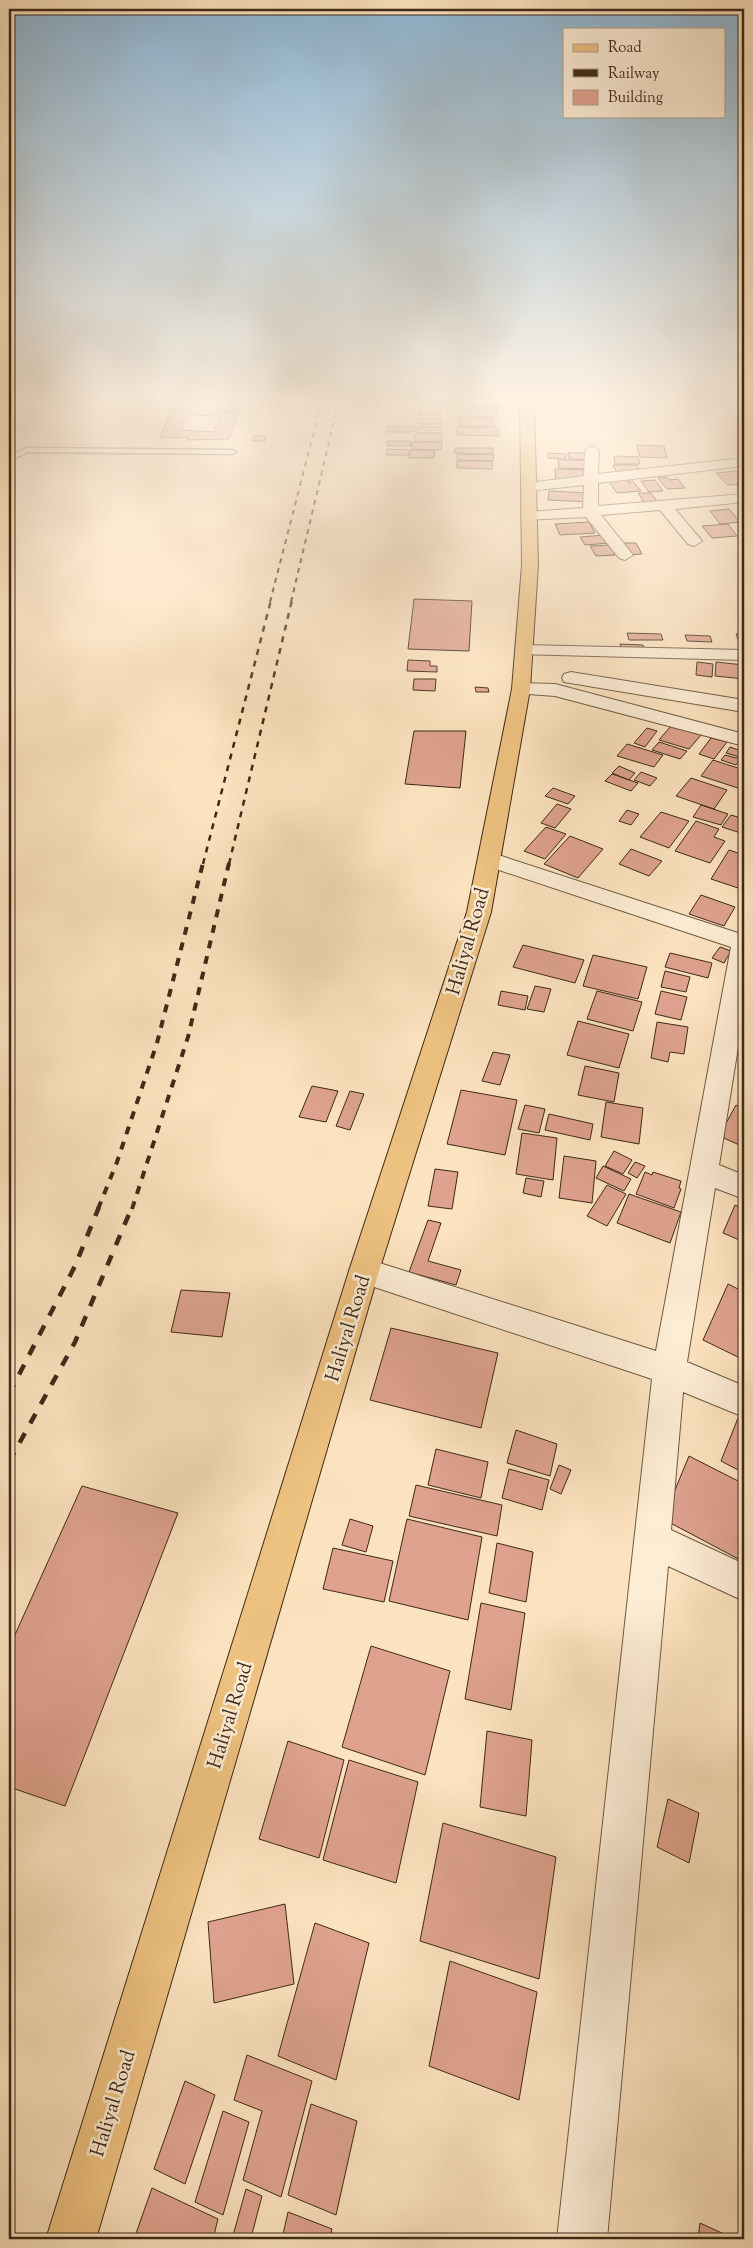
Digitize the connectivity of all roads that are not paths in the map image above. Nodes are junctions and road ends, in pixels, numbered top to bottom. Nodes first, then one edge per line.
1 (529, 505) edge
2 (547, 505) edge
3 (590, 505) edge
4 (664, 505) joint
5 (590, 512) junction
6 (694, 541) dead end
7 (625, 555) dead end
8 (744, 655) edge
9 (522, 670) junction
10 (744, 706) edge
11 (744, 740) edge
12 (489, 859) junction
13 (744, 942) edge
14 (705, 1172) junction
15 (744, 1187) edge
16 (364, 1271) junction
17 (669, 1370) junction
18 (744, 1402) edge
19 (652, 1540) junction
20 (744, 1583) edge
21 (71, 2239) edge
22 (582, 2239) edge

1 - 9 main road, Haliyal Road
2 - 5 street
3 - 5 street
4 - 5 street
4 - 6 street
5 - 7 street
8 - 9 street
9 - 10 street
9 - 11 street
9 - 12 main road, Haliyal Road
12 - 13 street
12 - 16 main road, Haliyal Road
13 - 14 street
14 - 15 street
14 - 17 street
16 - 17 street
16 - 21 main road, Haliyal Road
17 - 18 street
17 - 19 street
19 - 20 street
19 - 22 street

